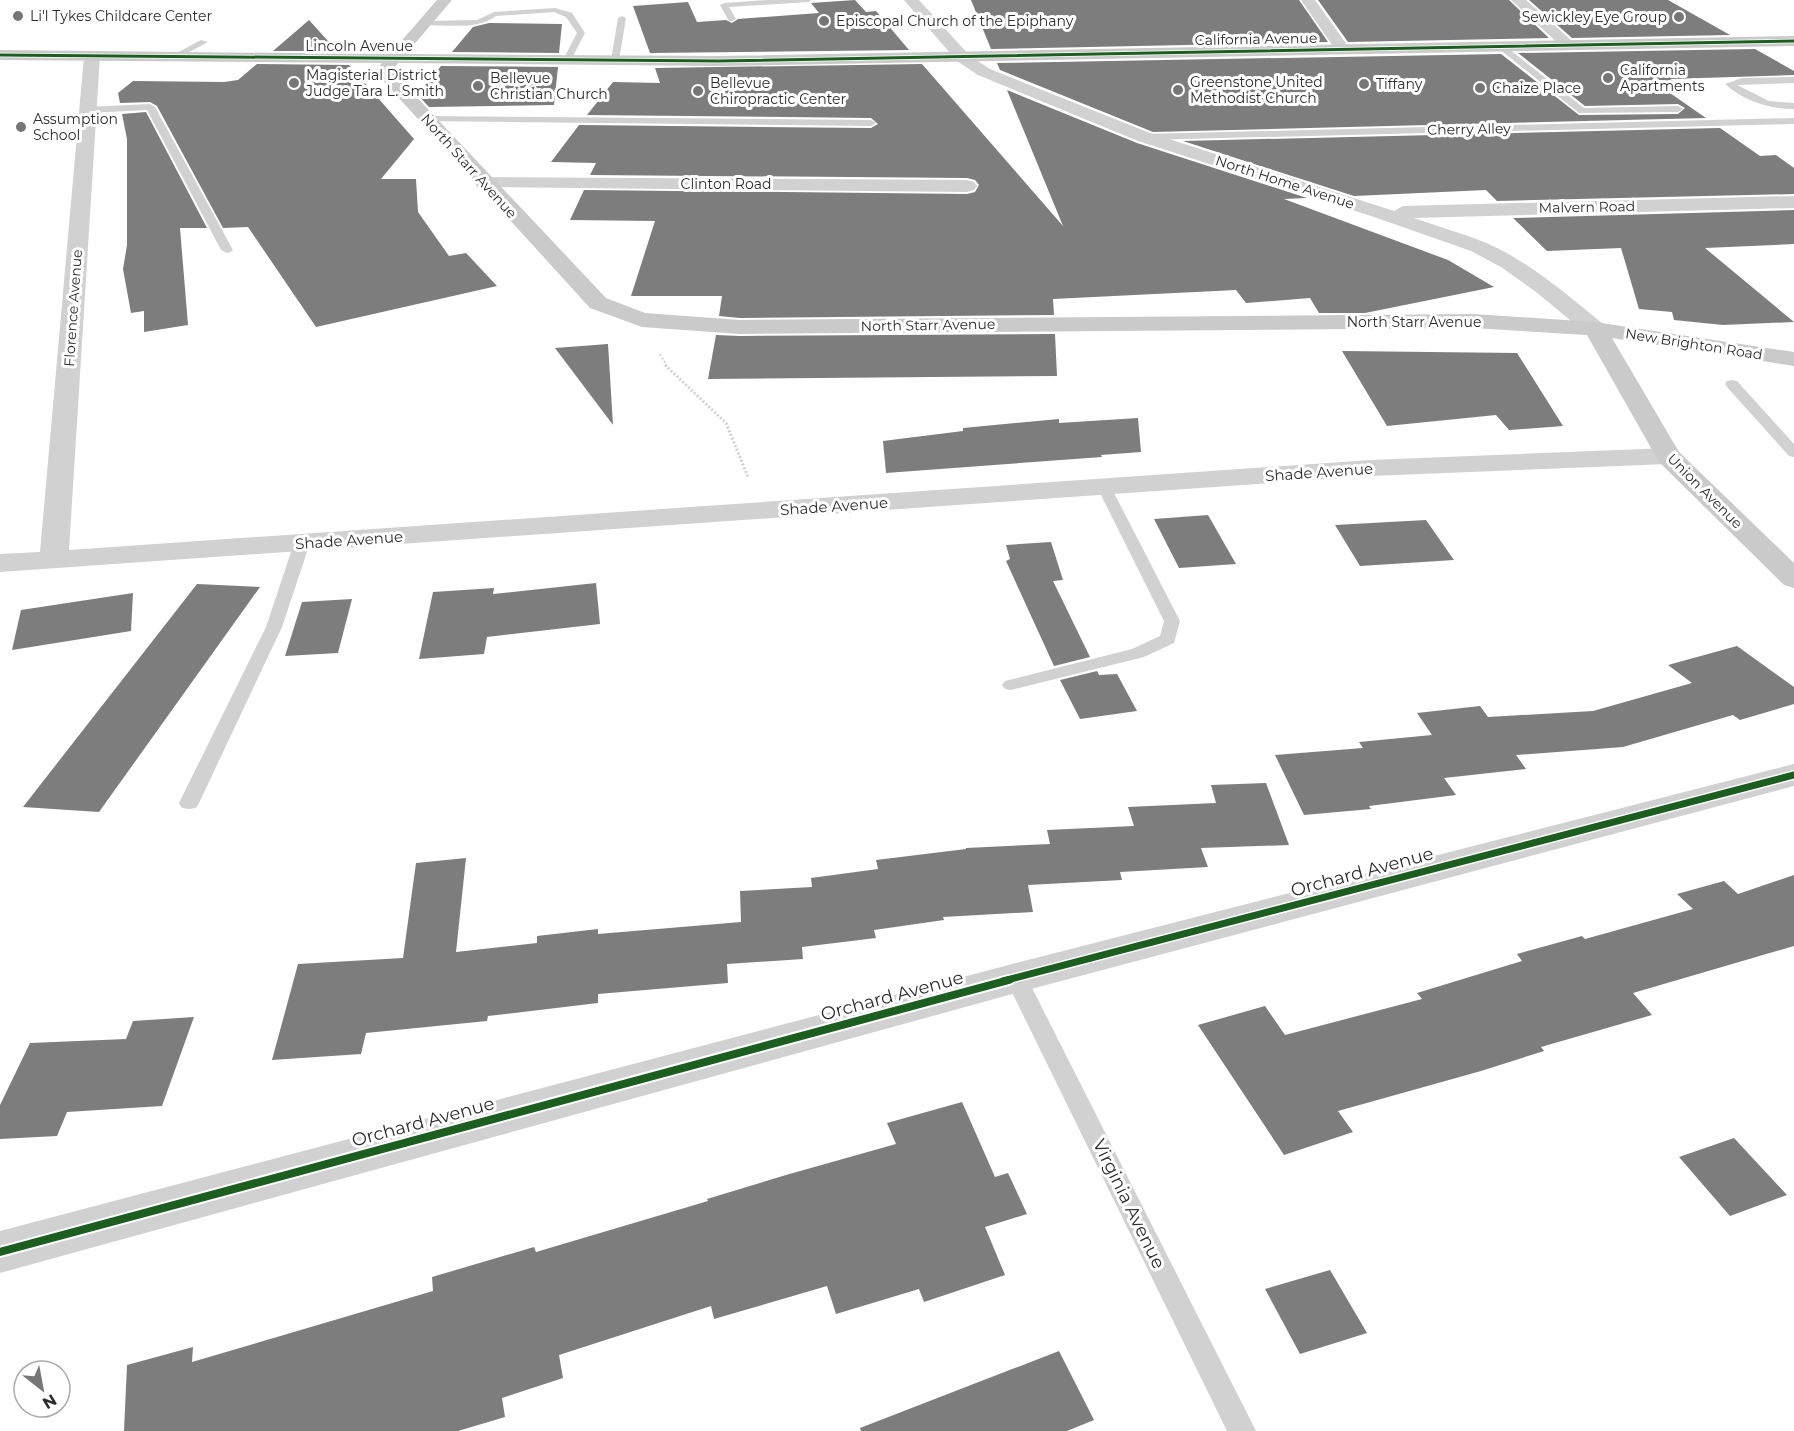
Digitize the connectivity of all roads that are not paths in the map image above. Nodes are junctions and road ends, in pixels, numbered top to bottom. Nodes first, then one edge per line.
1 (445, 0) edge
2 (808, 0) edge
3 (911, 0) edge
4 (1308, 0) edge
5 (1518, 0) edge
6 (622, 18) dead end
7 (732, 19) dead end
8 (425, 22) junction
9 (1794, 41) edge
10 (204, 42) dead end
11 (1567, 44) junction
12 (1501, 46) junction
13 (1342, 49) junction
14 (0, 55) edge
15 (92, 56) junction
16 (176, 56) junction
17 (394, 58) junction
18 (963, 58) junction
19 (567, 60) junction
20 (615, 60) junction
21 (718, 62) joint
22 (1794, 80) edge
23 (1794, 106) edge
24 (1678, 109) dead end
25 (88, 110) junction
26 (426, 119) junction
27 (1794, 121) edge
28 (871, 123) dead end
29 (1144, 137) junction
30 (484, 183) junction
31 (968, 186) dead end
32 (1794, 202) edge
33 (1381, 213) junction
34 (227, 250) dead end
35 (1595, 328) junction
36 (1794, 359) edge
37 (1732, 384) dead end
38 (1794, 453) edge
39 (1668, 456) junction
40 (1104, 487) junction
41 (302, 543) junction
42 (54, 560) junction
43 (0, 563) edge
44 (1794, 579) edge
45 (1011, 685) dead end
46 (1794, 775) edge
47 (189, 803) dead end
48 (1016, 978) junction
49 (0, 1252) edge
50 (1242, 1431) edge

1 - 8 street
2 - 7 lane
3 - 18 street, North Home Avenue
4 - 13 street
5 - 11 street
6 - 20 lane
8 - 17 street
8 - 19 lane
9 - 11 street, California Avenue
10 - 16 lane
11 - 12 street, California Avenue
12 - 13 street, California Avenue
12 - 24 lane
13 - 18 street, California Avenue
14 - 15 street, Lincoln Avenue
15 - 16 street, Lincoln Avenue
15 - 25 street, Florence Avenue
16 - 17 street, Lincoln Avenue
17 - 19 street, Lincoln Avenue
17 - 26 street, North Starr Avenue
18 - 21 street, California Avenue
18 - 29 street, North Home Avenue
19 - 20 street, Lincoln Avenue
20 - 21 street, Lincoln Avenue
22 - 23 lane
25 - 34 lane
25 - 42 street, Florence Avenue
26 - 28 lane
26 - 30 street, North Starr Avenue
27 - 29 lane, Cherry Alley
29 - 33 street, North Home Avenue
30 - 31 street, Clinton Road
30 - 35 street, North Starr Avenue
32 - 33 street, Malvern Road
33 - 35 street, North Home Avenue
35 - 36 street, New Brighton Road
35 - 39 street, Union Avenue
37 - 38 lane
39 - 40 street, Shade Avenue
39 - 44 street, Union Avenue
40 - 41 street, Shade Avenue
40 - 45 lane
41 - 42 street, Shade Avenue
41 - 47 lane
42 - 43 street, Shade Avenue
46 - 48 street, Orchard Avenue
48 - 49 street, Orchard Avenue
48 - 50 lane, Virginia Avenue

